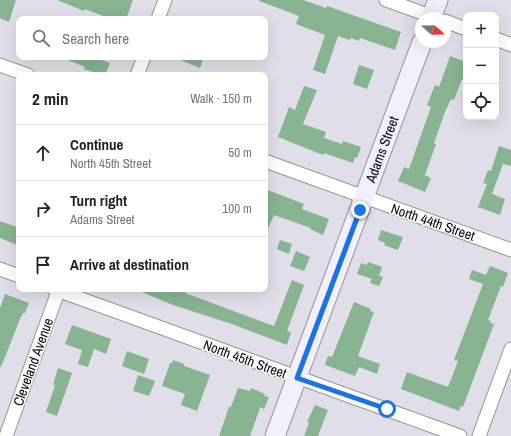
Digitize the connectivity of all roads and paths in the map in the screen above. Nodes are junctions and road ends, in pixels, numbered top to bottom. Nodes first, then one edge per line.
1 (165, 0) edge
2 (386, 0) edge
3 (426, 12) edge
4 (159, 16) edge
5 (451, 22) edge
6 (463, 28) edge
7 (499, 40) edge
8 (511, 45) edge
9 (420, 48) edge
10 (143, 60) edge
11 (0, 65) edge
12 (20, 72) edge
13 (138, 72) edge
14 (268, 162) edge
15 (364, 197) junction
16 (511, 250) edge
17 (0, 269) edge
18 (16, 275) edge
19 (56, 292) edge
20 (62, 292) edge
21 (511, 349) edge
22 (297, 378) junction
23 (6, 436) edge
24 (276, 436) edge
25 (460, 436) edge
26 (479, 436) edge

1 - 4 street
2 - 3 street
5 - 6 street
7 - 8 street
9 - 15 main road, Adams Street
10 - 13 street
11 - 12 street
14 - 15 street, North 44th Street
15 - 16 street, North 44th Street
15 - 22 main road, Adams Street
17 - 18 street
19 - 23 street, Cleveland Avenue
20 - 22 street, North 45th Street
21 - 26 street
22 - 24 main road, Adams Street
22 - 25 street, North 45th Street

